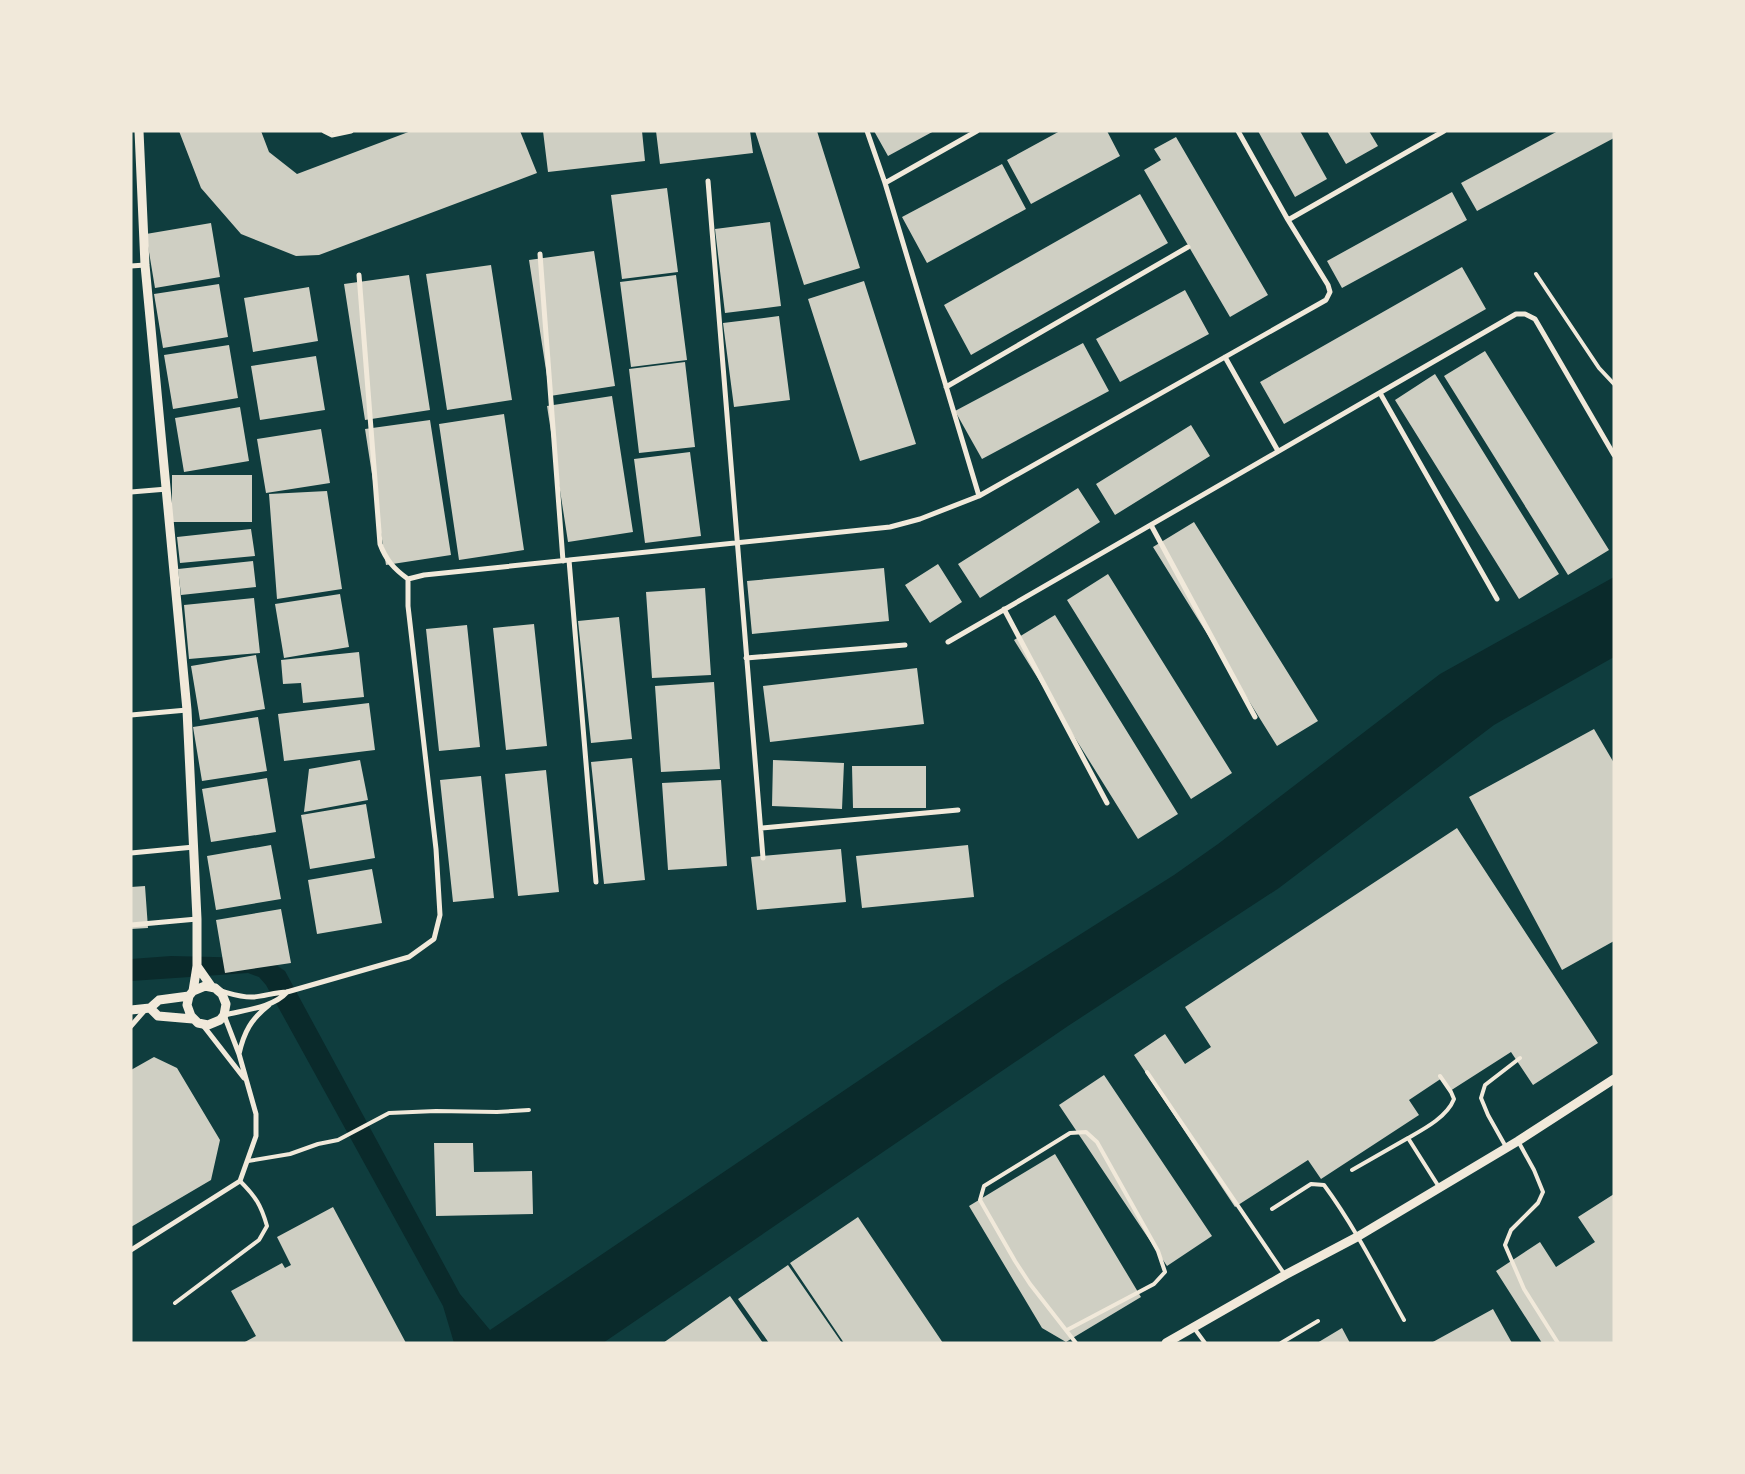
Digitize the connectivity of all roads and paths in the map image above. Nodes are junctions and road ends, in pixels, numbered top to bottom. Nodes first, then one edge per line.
1 (140, 131) edge
2 (324, 131) edge
3 (351, 131) edge
4 (867, 131) edge
5 (977, 131) edge
6 (1238, 131) edge
7 (1444, 131) edge
8 (1436, 133) edge
9 (708, 182) dead end
10 (884, 183) junction
11 (1288, 220) junction
12 (1188, 247) dead end
13 (540, 254) dead end
14 (145, 265) junction
15 (131, 266) edge
16 (1536, 274) dead end
17 (359, 275) dead end
18 (1225, 357) junction
19 (1614, 384) edge
20 (946, 387) junction
21 (1380, 393) junction
22 (1278, 451) junction
23 (1614, 456) edge
24 (167, 489) junction
25 (131, 492) edge
26 (978, 496) junction
27 (1151, 525) junction
28 (737, 542) junction
29 (566, 560) junction
30 (408, 579) junction
31 (1497, 600) dead end
32 (1004, 610) junction
33 (948, 642) dead end
34 (905, 645) dead end
35 (746, 658) junction
36 (188, 710) junction
37 (131, 715) edge
38 (1255, 717) dead end
39 (1107, 803) dead end
40 (958, 810) dead end
41 (761, 828) junction
42 (194, 847) junction
43 (131, 853) edge
44 (763, 858) dead end
45 (596, 882) dead end
46 (197, 919) junction
47 (131, 925) edge
48 (197, 966) junction
49 (215, 988) junction
50 (287, 992) junction
51 (191, 993) junction
52 (271, 1003) junction
53 (148, 1009) junction
54 (131, 1010) edge
55 (224, 1015) junction
56 (193, 1019) junction
57 (202, 1024) junction
58 (131, 1026) edge
59 (239, 1054) junction
60 (1520, 1058) dead end
61 (1147, 1072) dead end
62 (1440, 1076) dead end
63 (1614, 1079) edge
64 (248, 1083) junction
65 (529, 1110) dead end
66 (1408, 1138) junction
67 (1518, 1141) junction
68 (1507, 1148) junction
69 (248, 1160) junction
70 (1352, 1170) dead end
71 (240, 1181) junction
72 (1439, 1188) junction
73 (1272, 1208) dead end
74 (1357, 1237) junction
75 (131, 1250) edge
76 (1285, 1275) junction
77 (175, 1303) dead end
78 (1404, 1320) dead end
79 (1318, 1321) dead end
80 (1194, 1328) junction
81 (1067, 1330) junction
82 (1076, 1343) edge
83 (1166, 1343) edge
84 (1205, 1343) edge
85 (1281, 1343) edge
86 (1558, 1343) edge

1 - 14 street
2 - 3 street
4 - 10 street
5 - 10 street
6 - 11 street
7 - 8 street
8 - 11 street
9 - 28 street
10 - 20 street
11 - 18 street
12 - 20 street
13 - 29 street
14 - 15 street
14 - 24 street
16 - 19 lane
17 - 30 street
18 - 22 street
18 - 26 street
20 - 26 street
21 - 22 street
21 - 23 street
21 - 31 street
22 - 27 street
24 - 25 street
24 - 36 street
26 - 28 street
27 - 32 street
27 - 38 street
28 - 29 street
28 - 35 street
29 - 30 street
29 - 45 street
30 - 50 street
32 - 33 street
32 - 39 street
34 - 35 street
35 - 41 street
36 - 37 street
36 - 42 street
40 - 41 street
41 - 44 street
42 - 43 street
42 - 46 street
46 - 47 street
46 - 48 street
48 - 49 street
48 - 51 street
49 - 50 street
49 - 51 street
49 - 55 street
50 - 52 street
51 - 53 street
51 - 56 street
52 - 55 street
52 - 59 street
53 - 54 street
53 - 56 street
53 - 58 street
55 - 57 street
55 - 59 street
56 - 57 street
57 - 64 street
59 - 64 street
60 - 68 lane
61 - 76 lane
62 - 66 lane
63 - 67 street
64 - 69 street
65 - 69 lane
66 - 70 lane
66 - 72 lane
67 - 68 street
67 - 86 lane
68 - 72 street
69 - 71 street
71 - 75 street
71 - 77 lane
72 - 74 street
73 - 74 lane
74 - 76 street
74 - 78 lane
76 - 80 street
79 - 85 lane
80 - 83 street
80 - 84 lane
81 - 81 lane
81 - 82 lane

